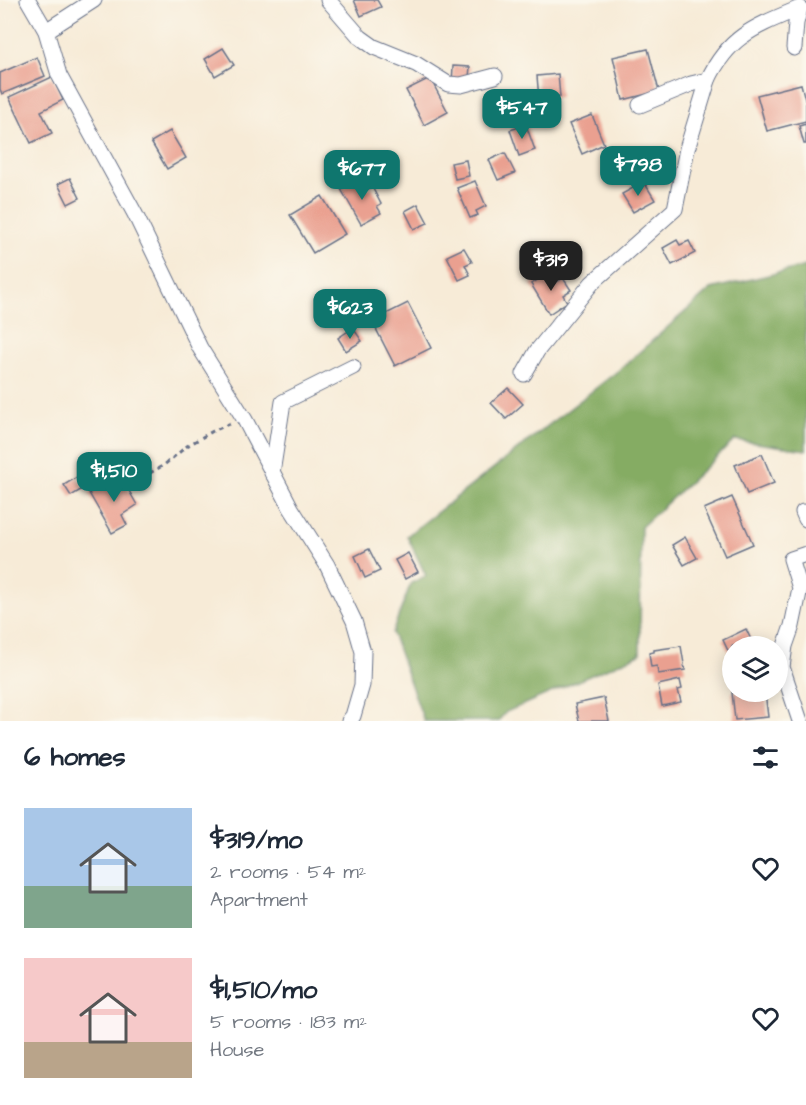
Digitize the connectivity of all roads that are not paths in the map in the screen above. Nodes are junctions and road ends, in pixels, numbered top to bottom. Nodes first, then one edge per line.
1 (28, 0) edge
2 (94, 0) edge
3 (328, 0) edge
4 (795, 4) edge
5 (46, 31) junction
6 (794, 48) dead end
7 (495, 76) dead end
8 (708, 80) junction
9 (639, 105) dead end
10 (353, 367) dead end
11 (524, 374) dead end
12 (272, 473) junction
13 (806, 554) edge
14 (353, 719) edge
15 (800, 721) edge

1 - 5 street
2 - 5 street
3 - 7 street
4 - 6 street
4 - 8 street
5 - 12 street
8 - 9 street
8 - 11 street
10 - 12 street
12 - 14 street
13 - 15 street

